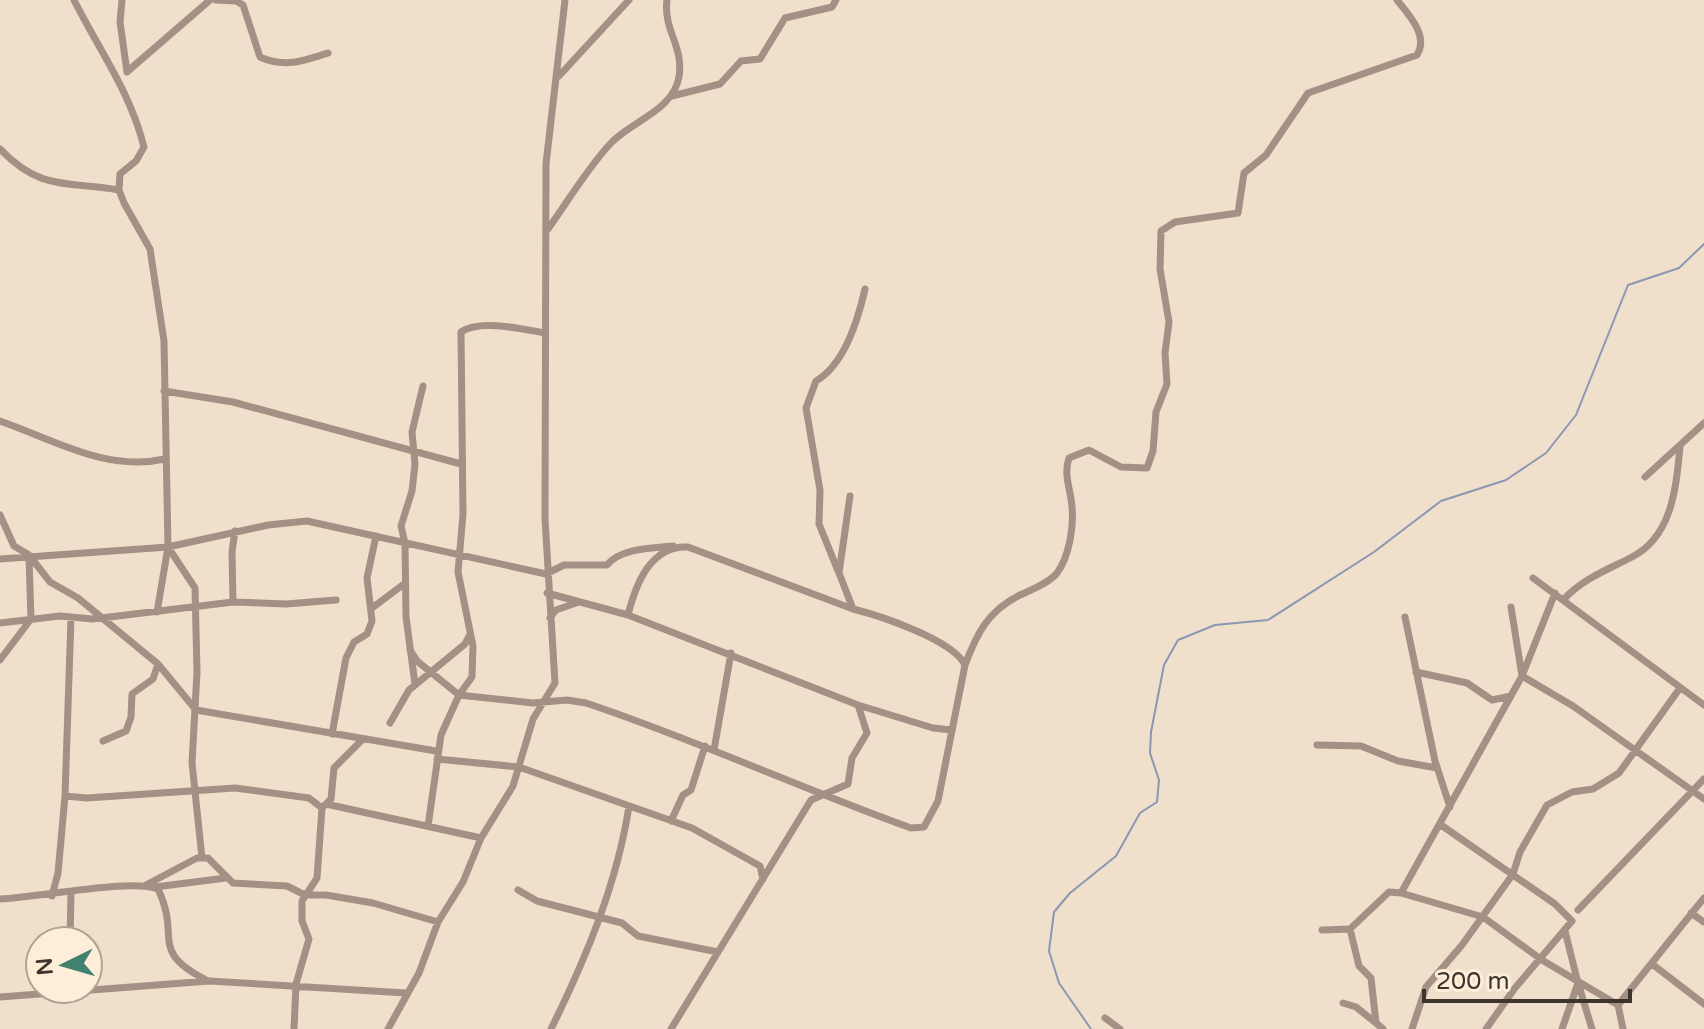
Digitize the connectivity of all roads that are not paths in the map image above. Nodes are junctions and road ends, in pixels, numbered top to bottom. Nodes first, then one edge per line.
1 (74, 0) edge
2 (122, 0) edge
3 (213, 0) edge
4 (565, 0) edge
5 (629, 0) edge
6 (667, 0) edge
7 (836, 0) edge
8 (1397, 0) edge
9 (328, 53) dead end
10 (128, 71) junction
11 (558, 78) junction
12 (121, 80) junction
13 (672, 96) junction
14 (0, 149) edge
15 (119, 190) junction
16 (547, 230) junction
17 (865, 289) dead end
18 (545, 333) junction
19 (423, 386) dead end
20 (164, 391) junction
21 (0, 421) edge
22 (1704, 423) edge
23 (1680, 447) junction
24 (414, 451) junction
25 (165, 459) junction
26 (461, 464) junction
27 (1645, 477) dead end
28 (850, 496) dead end
29 (0, 515) edge
30 (235, 531) junction
31 (376, 536) junction
32 (405, 543) junction
33 (673, 546) junction
34 (168, 547) junction
35 (458, 553) junction
36 (29, 555) junction
37 (0, 559) edge
38 (839, 573) junction
39 (546, 574) junction
40 (1533, 578) dead end
41 (404, 584) junction
42 (547, 593) junction
43 (1555, 593) junction
44 (1564, 599) junction
45 (336, 600) dead end
46 (233, 602) junction
47 (578, 603) junction
48 (1511, 607) dead end
49 (195, 608) junction
50 (372, 608) junction
51 (853, 609) junction
52 (157, 612) junction
53 (628, 615) junction
54 (1405, 617) dead end
55 (71, 618) junction
56 (100, 618) junction
57 (550, 618) junction
58 (31, 619) junction
59 (0, 623) edge
60 (470, 634) junction
61 (410, 650) junction
62 (731, 653) junction
63 (0, 660) edge
64 (158, 664) junction
65 (965, 665) junction
66 (431, 670) junction
67 (1416, 672) junction
68 (1522, 676) junction
69 (415, 684) junction
70 (1680, 688) junction
71 (459, 695) junction
72 (1511, 696) junction
73 (546, 702) junction
74 (858, 705) junction
75 (1704, 705) edge
76 (196, 710) junction
77 (390, 723) dead end
78 (952, 730) junction
79 (332, 734) junction
80 (363, 739) junction
81 (103, 741) dead end
82 (1317, 745) dead end
83 (705, 746) junction
84 (714, 750) junction
85 (1636, 751) junction
86 (437, 755) junction
87 (519, 767) junction
88 (1437, 768) junction
89 (1704, 779) edge
90 (197, 789) junction
91 (1694, 793) junction
92 (65, 796) junction
93 (822, 797) junction
94 (1704, 799) edge
95 (324, 806) junction
96 (629, 806) junction
97 (1450, 807) junction
98 (671, 821) junction
99 (1441, 825) junction
100 (428, 826) junction
101 (481, 838) junction
102 (202, 858) junction
103 (1513, 874) junction
104 (226, 878) junction
105 (763, 879) junction
106 (149, 886) junction
107 (518, 890) dead end
108 (71, 893) junction
109 (1401, 893) junction
110 (305, 895) junction
111 (52, 896) junction
112 (1704, 898) edge
113 (0, 899) edge
114 (1578, 910) dead end
115 (1691, 913) junction
116 (598, 916) junction
117 (1483, 917) junction
118 (438, 922) junction
119 (1704, 922) edge
120 (70, 925) edge
121 (1350, 929) junction
122 (1322, 930) dead end
123 (1565, 931) junction
124 (718, 952) junction
125 (1542, 960) junction
126 (1652, 964) junction
127 (209, 981) junction
128 (1578, 983) junction
129 (296, 984) junction
130 (104, 988) edge
131 (406, 993) junction
132 (24, 995) edge
133 (0, 997) edge
134 (1343, 1003) dead end
135 (1704, 1004) edge
136 (1618, 1005) junction
137 (1105, 1018) dead end
138 (1376, 1023) junction
139 (294, 1029) edge
140 (388, 1029) edge
141 (551, 1029) edge
142 (671, 1029) edge
143 (1120, 1029) edge
144 (1383, 1029) edge
145 (1412, 1029) edge
146 (1486, 1029) edge
147 (1562, 1029) edge
148 (1592, 1029) edge
149 (1623, 1029) edge

1 - 12 street
2 - 10 street
3 - 9 street
3 - 10 street
4 - 11 street
5 - 11 street
6 - 13 street
7 - 13 street
8 - 65 street
10 - 12 street
11 - 16 street
12 - 15 street
13 - 16 street
14 - 15 street
15 - 20 street
16 - 18 street
17 - 38 street
18 - 26 street
18 - 39 street
19 - 24 street
20 - 24 street
20 - 25 street
21 - 25 street
22 - 23 street
23 - 27 street
23 - 44 street
24 - 26 street
24 - 32 street
25 - 34 street
26 - 35 street
28 - 38 street
29 - 36 street
30 - 31 street
30 - 34 street
30 - 46 street
31 - 32 street
31 - 50 street
32 - 35 street
32 - 41 street
33 - 39 street
33 - 51 street
33 - 53 street
34 - 36 street
34 - 49 street
34 - 52 street
35 - 39 street
35 - 60 street
36 - 37 street
36 - 56 street
36 - 58 street
38 - 51 street
39 - 42 street
40 - 43 street
41 - 50 street
41 - 61 street
42 - 47 street
42 - 57 street
43 - 44 street
43 - 68 street
44 - 70 street
45 - 46 street
46 - 49 street
47 - 53 street
47 - 57 street
48 - 68 street
49 - 52 street
49 - 76 street
50 - 79 street
51 - 65 street
52 - 56 street
53 - 62 street
54 - 67 street
55 - 56 street
55 - 58 street
55 - 92 street
56 - 64 street
57 - 73 street
58 - 59 street
58 - 63 street
60 - 66 street
60 - 71 street
61 - 66 street
61 - 69 street
62 - 74 street
62 - 84 street
64 - 76 street
64 - 81 street
65 - 78 street
66 - 69 street
66 - 71 street
67 - 72 street
67 - 88 street
68 - 72 street
68 - 85 street
69 - 77 street
70 - 75 street
70 - 85 street
71 - 73 street
71 - 86 street
72 - 97 street
73 - 83 street
73 - 87 street
74 - 78 street
74 - 93 street
76 - 79 street
76 - 90 street
78 - 93 street
79 - 80 street
80 - 86 street
80 - 95 street
82 - 88 street
83 - 84 street
83 - 98 street
84 - 93 street
85 - 91 street
85 - 103 street
86 - 87 street
86 - 100 street
87 - 96 street
87 - 101 street
88 - 97 street
89 - 91 street
90 - 92 street
90 - 95 street
90 - 102 street
91 - 94 street
91 - 114 street
92 - 111 street
93 - 105 street
95 - 100 street
95 - 110 street
96 - 98 street
96 - 116 street
97 - 99 street
98 - 105 street
99 - 103 street
99 - 109 street
100 - 101 street
101 - 118 street
102 - 104 street
102 - 106 street
103 - 117 street
103 - 123 street
104 - 106 street
104 - 110 street
105 - 124 street
106 - 108 street
106 - 127 street
107 - 116 street
108 - 111 street
108 - 120 street
109 - 117 street
109 - 121 street
110 - 118 street
110 - 129 street
111 - 113 street
112 - 115 street
115 - 119 street
115 - 126 street
116 - 124 street
116 - 141 street
117 - 125 street
117 - 145 street
118 - 131 street
121 - 122 street
121 - 138 street
123 - 125 street
123 - 128 street
124 - 142 street
125 - 128 street
125 - 146 street
126 - 135 street
126 - 136 street
127 - 129 street
127 - 130 street
128 - 136 street
128 - 147 street
128 - 148 street
129 - 131 street
129 - 139 street
131 - 140 street
132 - 133 street
134 - 138 street
136 - 149 street
137 - 143 street
138 - 144 street

